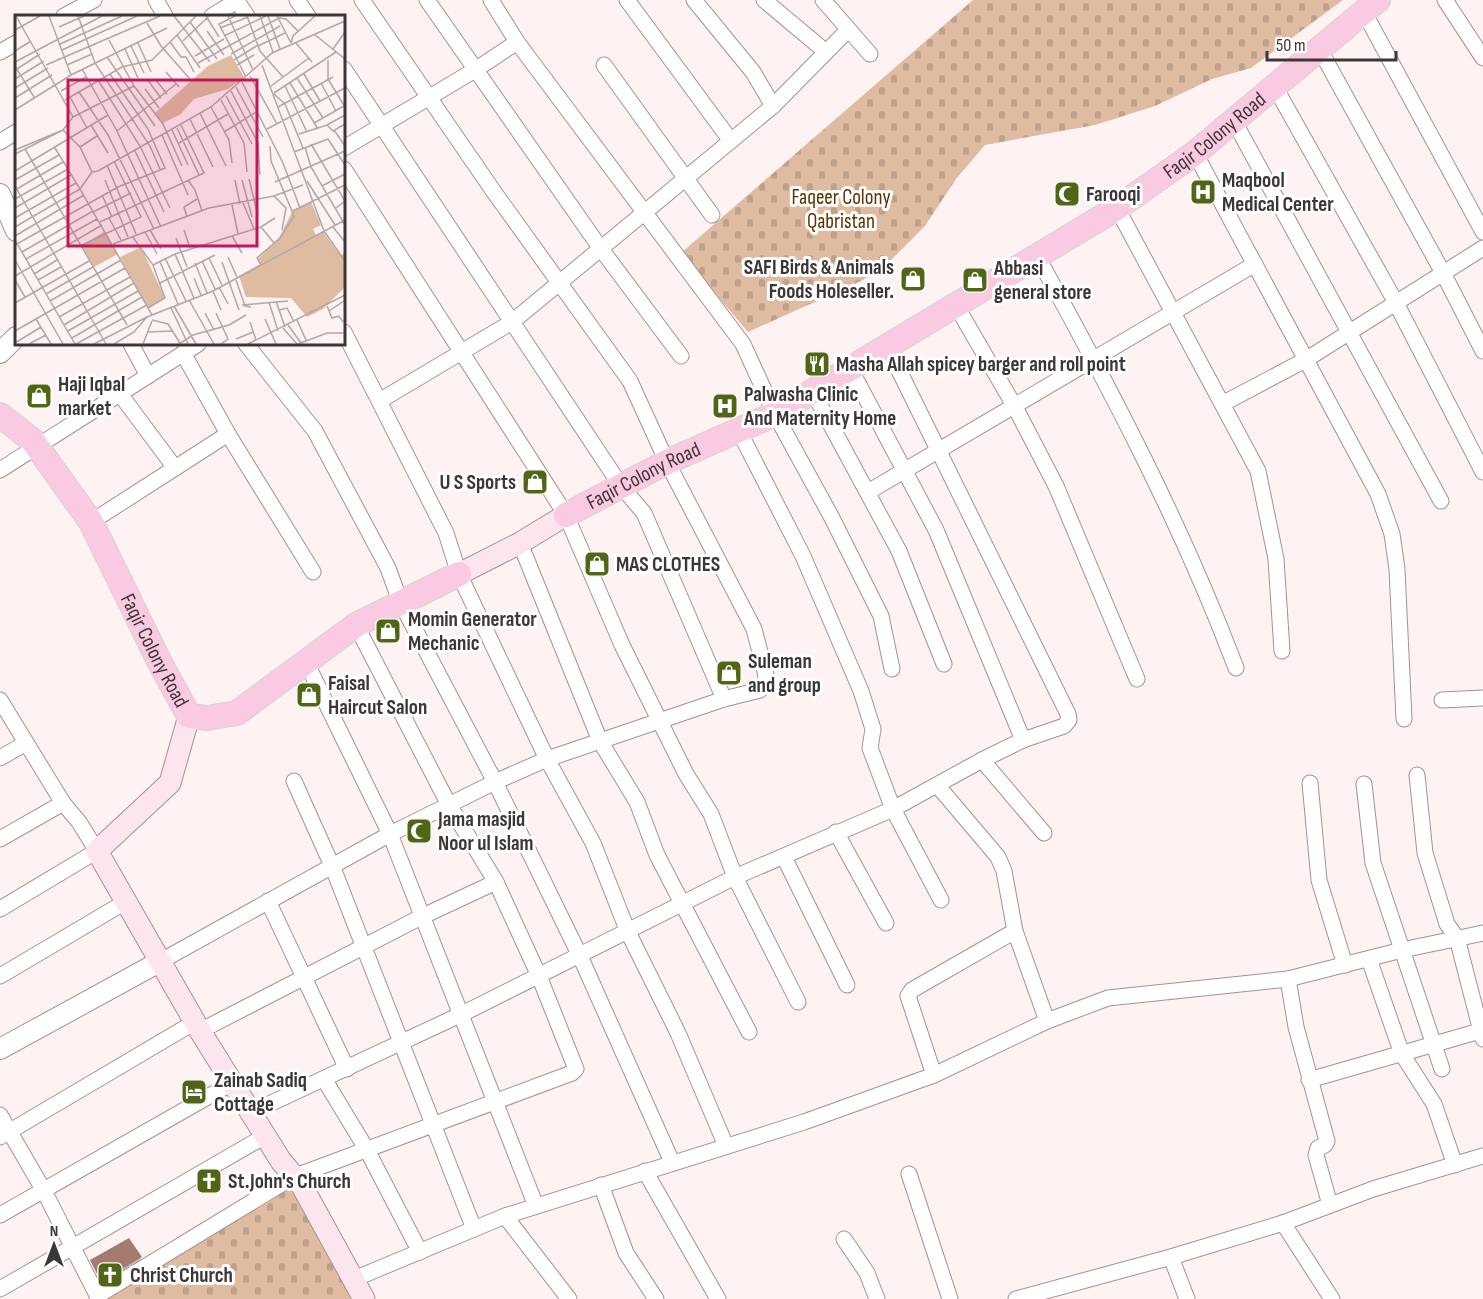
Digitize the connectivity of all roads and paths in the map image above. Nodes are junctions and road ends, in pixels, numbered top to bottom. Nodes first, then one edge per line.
1 (94, 0) edge
2 (156, 0) edge
3 (297, 0) edge
4 (362, 0) edge
5 (427, 0) edge
6 (491, 0) edge
7 (627, 0) edge
8 (694, 0) edge
9 (764, 0) edge
10 (823, 0) edge
11 (1445, 0) edge
12 (238, 1) edge
13 (1371, 6) edge
14 (66, 15) edge
15 (164, 15) edge
16 (214, 15) edge
17 (246, 15) edge
18 (307, 15) edge
19 (848, 31) junction
20 (517, 42) junction
21 (15, 44) edge
22 (1320, 50) junction
23 (0, 52) edge
24 (826, 52) junction
25 (870, 54) dead end
26 (1483, 58) edge
27 (604, 65) dead end
28 (345, 70) edge
29 (475, 70) junction
30 (1275, 87) junction
31 (427, 96) junction
32 (773, 106) junction
33 (1234, 121) junction
34 (381, 124) junction
35 (15, 133) edge
36 (731, 141) junction
37 (0, 142) edge
38 (345, 147) edge
39 (1195, 153) junction
40 (345, 171) edge
41 (685, 180) junction
42 (0, 194) edge
43 (1117, 208) junction
44 (645, 214) junction
45 (712, 215) dead end
46 (15, 229) edge
47 (1483, 232) edge
48 (1483, 248) edge
49 (601, 249) junction
50 (1037, 256) junction
51 (1255, 264) junction
52 (1442, 271) junction
53 (559, 284) junction
54 (1395, 301) junction
55 (957, 307) junction
56 (1174, 311) junction
57 (512, 322) junction
58 (1350, 330) junction
59 (345, 334) edge
60 (15, 338) edge
61 (132, 345) edge
62 (196, 345) edge
63 (247, 345) edge
64 (888, 348) junction
65 (1483, 351) edge
66 (461, 352) junction
67 (0, 353) edge
68 (183, 353) junction
69 (681, 356) dead end
70 (1093, 358) junction
71 (1307, 359) junction
72 (851, 370) junction
73 (148, 376) junction
74 (813, 392) junction
75 (120, 394) junction
76 (381, 400) junction
77 (1224, 403) junction
78 (1015, 407) junction
79 (775, 414) junction
80 (0, 415) edge
81 (739, 431) junction
82 (228, 434) junction
83 (37, 448) junction
84 (941, 451) junction
85 (667, 462) junction
86 (175, 468) junction
87 (0, 470) edge
88 (904, 472) junction
89 (1483, 472) edge
90 (621, 486) junction
91 (868, 492) junction
92 (1441, 501) dead end
93 (566, 515) junction
94 (91, 522) junction
95 (520, 543) junction
96 (313, 572) dead end
97 (459, 574) junction
98 (400, 601) junction
99 (356, 625) junction
100 (1282, 651) dead end
101 (306, 662) junction
102 (944, 664) dead end
103 (1236, 668) dead end
104 (892, 669) dead end
105 (1137, 679) dead end
106 (1483, 698) edge
107 (724, 699) junction
108 (0, 700) edge
109 (1442, 700) dead end
110 (189, 716) junction
111 (1404, 719) dead end
112 (660, 721) junction
113 (1023, 740) junction
114 (600, 741) junction
115 (26, 743) junction
116 (0, 758) edge
117 (547, 759) junction
118 (982, 760) junction
119 (1417, 775) dead end
120 (294, 781) dead end
121 (495, 782) junction
122 (1310, 783) dead end
123 (1364, 784) dead end
124 (937, 785) junction
125 (63, 803) junction
126 (449, 805) junction
127 (893, 809) junction
128 (836, 832) junction
129 (1044, 833) dead end
130 (390, 834) junction
131 (0, 840) edge
132 (97, 851) junction
133 (784, 857) junction
134 (333, 868) junction
135 (735, 877) junction
136 (496, 882) junction
137 (941, 900) dead end
138 (127, 901) junction
139 (268, 901) junction
140 (682, 904) junction
141 (0, 909) edge
142 (421, 917) junction
143 (886, 923) dead end
144 (1015, 931) junction
145 (628, 932) junction
146 (1483, 933) edge
147 (1457, 938) junction
148 (363, 947) junction
149 (1402, 950) junction
150 (580, 956) junction
151 (1369, 959) junction
152 (161, 961) junction
153 (1345, 965) junction
154 (0, 976) edge
155 (539, 976) junction
156 (303, 978) junction
157 (1288, 979) junction
158 (848, 985) dead end
159 (798, 1002) dead end
160 (462, 1014) junction
161 (1047, 1021) junction
162 (197, 1027) junction
163 (749, 1032) dead end
164 (1482, 1035) edge
165 (399, 1043) junction
166 (1432, 1046) junction
167 (0, 1049) edge
168 (1402, 1054) junction
169 (347, 1069) junction
170 (1442, 1069) dead end
171 (934, 1075) junction
172 (324, 1079) junction
173 (1309, 1080) junction
174 (232, 1083) junction
175 (498, 1102) junction
176 (250, 1113) junction
177 (0, 1115) edge
178 (432, 1126) junction
179 (5, 1134) edge
180 (265, 1136) junction
181 (726, 1146) junction
182 (367, 1150) junction
183 (1483, 1156) edge
184 (672, 1162) junction
185 (1455, 1164) junction
186 (645, 1170) junction
187 (909, 1174) dead end
188 (293, 1177) junction
189 (601, 1185) junction
190 (44, 1191) junction
191 (1330, 1205) junction
192 (536, 1206) junction
193 (0, 1215) edge
194 (505, 1216) junction
195 (1283, 1223) junction
196 (474, 1229) junction
197 (844, 1239) dead end
198 (71, 1248) junction
199 (420, 1252) junction
200 (1171, 1257) junction
201 (354, 1279) junction
202 (0, 1288) edge
203 (98, 1297) edge
204 (364, 1299) edge
205 (569, 1299) edge
206 (656, 1299) edge
207 (718, 1299) edge
208 (877, 1299) edge
209 (950, 1299) edge
210 (1016, 1299) edge
211 (1187, 1299) edge
212 (1332, 1299) edge

1 - 14 street
2 - 15 street
3 - 18 street
4 - 31 street
5 - 29 street
6 - 20 street
7 - 36 street
8 - 32 street
9 - 24 street
10 - 19 street
11 - 26 street
12 - 16 street
12 - 17 street
13 - 22 main road, Faqir Colony Road
13 - 47 street
19 - 24 street
19 - 25 street
20 - 29 street
20 - 44 street
21 - 23 street
22 - 30 main road, Faqir Colony Road
22 - 52 street
24 - 32 street
27 - 41 street
28 - 34 street
29 - 31 street
29 - 49 street
30 - 33 main road, Faqir Colony Road
30 - 54 street
31 - 34 street
31 - 53 street
32 - 36 street
33 - 39 main road, Faqir Colony Road
33 - 58 street
34 - 38 street
34 - 57 street
35 - 37 street
36 - 41 street
39 - 43 main road, Faqir Colony Road
39 - 51 street
40 - 66 street
41 - 44 street
41 - 45 street
42 - 46 street
43 - 50 main road, Faqir Colony Road
43 - 56 street
44 - 49 street
44 - 79 street
48 - 52 street
49 - 53 street
49 - 69 street
50 - 55 main road, Faqir Colony Road
50 - 70 street
51 - 56 street
51 - 71 street
52 - 54 street
52 - 65 street
53 - 57 street
53 - 85 street
54 - 58 street
54 - 89 street
55 - 64 main road, Faqir Colony Road
55 - 78 street
56 - 70 street
56 - 77 street
57 - 66 street
57 - 90 street
58 - 71 street
58 - 92 street
59 - 76 street
60 - 67 street
61 - 73 street
62 - 68 street
63 - 98 street
64 - 72 main road, Faqir Colony Road
64 - 84 street
66 - 76 street
66 - 93 street
68 - 73 street
68 - 82 street
70 - 78 street
70 - 103 street
71 - 77 street
71 - 111 street
72 - 74 main road, Faqir Colony Road
72 - 88 street
73 - 75 street
74 - 79 main road, Faqir Colony Road
74 - 91 street
75 - 83 street
75 - 86 street
76 - 97 street
77 - 100 street
78 - 84 street
78 - 105 street
79 - 81 main road, Faqir Colony Road
79 - 104 street
80 - 83 main road, Faqir Colony Road
81 - 85 main road, Faqir Colony Road
81 - 127 street
82 - 86 street
82 - 96 street
83 - 87 street
83 - 94 main road, Faqir Colony Road
84 - 88 street
84 - 113 street
85 - 90 main road, Faqir Colony Road
85 - 107 street
86 - 94 street
88 - 91 street
88 - 113 street
90 - 93 main road, Faqir Colony Road
90 - 107 street
91 - 102 street
93 - 95 main road, Faqir Colony Road
93 - 112 street
94 - 110 main road, Faqir Colony Road
95 - 97 main road, Faqir Colony Road
95 - 114 street
97 - 98 main road, Faqir Colony Road
97 - 117 street
98 - 99 main road, Faqir Colony Road
98 - 121 street
99 - 101 main road, Faqir Colony Road
99 - 126 street
101 - 110 main road, Faqir Colony Road
101 - 130 street
106 - 109 street
107 - 112 street
108 - 115 street
110 - 132 main road
112 - 114 street
112 - 135 street
113 - 118 street
114 - 117 street
114 - 140 street
115 - 116 street
115 - 125 street
117 - 121 street
117 - 145 street
118 - 124 street
118 - 129 street
119 - 147 street
120 - 134 street
121 - 126 street
121 - 150 street
122 - 153 street
123 - 149 street
124 - 127 street
124 - 144 street
125 - 131 street
125 - 132 street
126 - 130 street
126 - 136 street
127 - 128 street
127 - 137 street
128 - 133 street
128 - 143 street
130 - 134 street
130 - 142 street
132 - 138 main road
132 - 141 street
133 - 135 street
133 - 158 street
134 - 139 street
134 - 148 street
135 - 140 street
135 - 159 street
136 - 142 street
136 - 155 street
138 - 152 main road
138 - 154 street
139 - 152 street
139 - 156 street
140 - 145 street
140 - 163 street
142 - 148 street
142 - 160 street
144 - 161 street
144 - 171 street
145 - 150 street
145 - 181 street
146 - 147 street
147 - 149 street
147 - 164 street
148 - 156 street
148 - 165 street
149 - 151 street
149 - 166 street
150 - 155 street
150 - 184 street
151 - 153 street
151 - 168 street
152 - 162 main road
152 - 167 street
153 - 157 street
155 - 160 street
155 - 175 street
156 - 162 street
156 - 169 street
157 - 161 street
157 - 173 street
160 - 165 street
160 - 175 street
161 - 171 street
162 - 174 main road
162 - 179 street
164 - 166 street
165 - 169 street
165 - 178 street
166 - 168 street
166 - 170 street
168 - 173 street
168 - 185 street
169 - 172 street
171 - 181 street
172 - 176 street
172 - 182 street
173 - 191 street
174 - 176 main road
174 - 190 street
175 - 178 street
175 - 192 street
176 - 180 main road
177 - 179 street
178 - 182 street
178 - 196 street
179 - 190 street
180 - 188 main road
180 - 198 street
181 - 184 street
182 - 188 street
182 - 199 street
183 - 185 street
184 - 186 street
185 - 191 street
186 - 189 street
186 - 207 street
187 - 209 street
188 - 201 main road
188 - 203 street
189 - 192 street
189 - 206 street
190 - 193 street
190 - 198 street
191 - 195 street
192 - 194 street
194 - 196 street
194 - 205 street
195 - 200 street
195 - 212 street
196 - 199 street
197 - 208 street
198 - 202 street
198 - 203 street
199 - 201 street
200 - 210 street
200 - 211 street
201 - 204 main road

